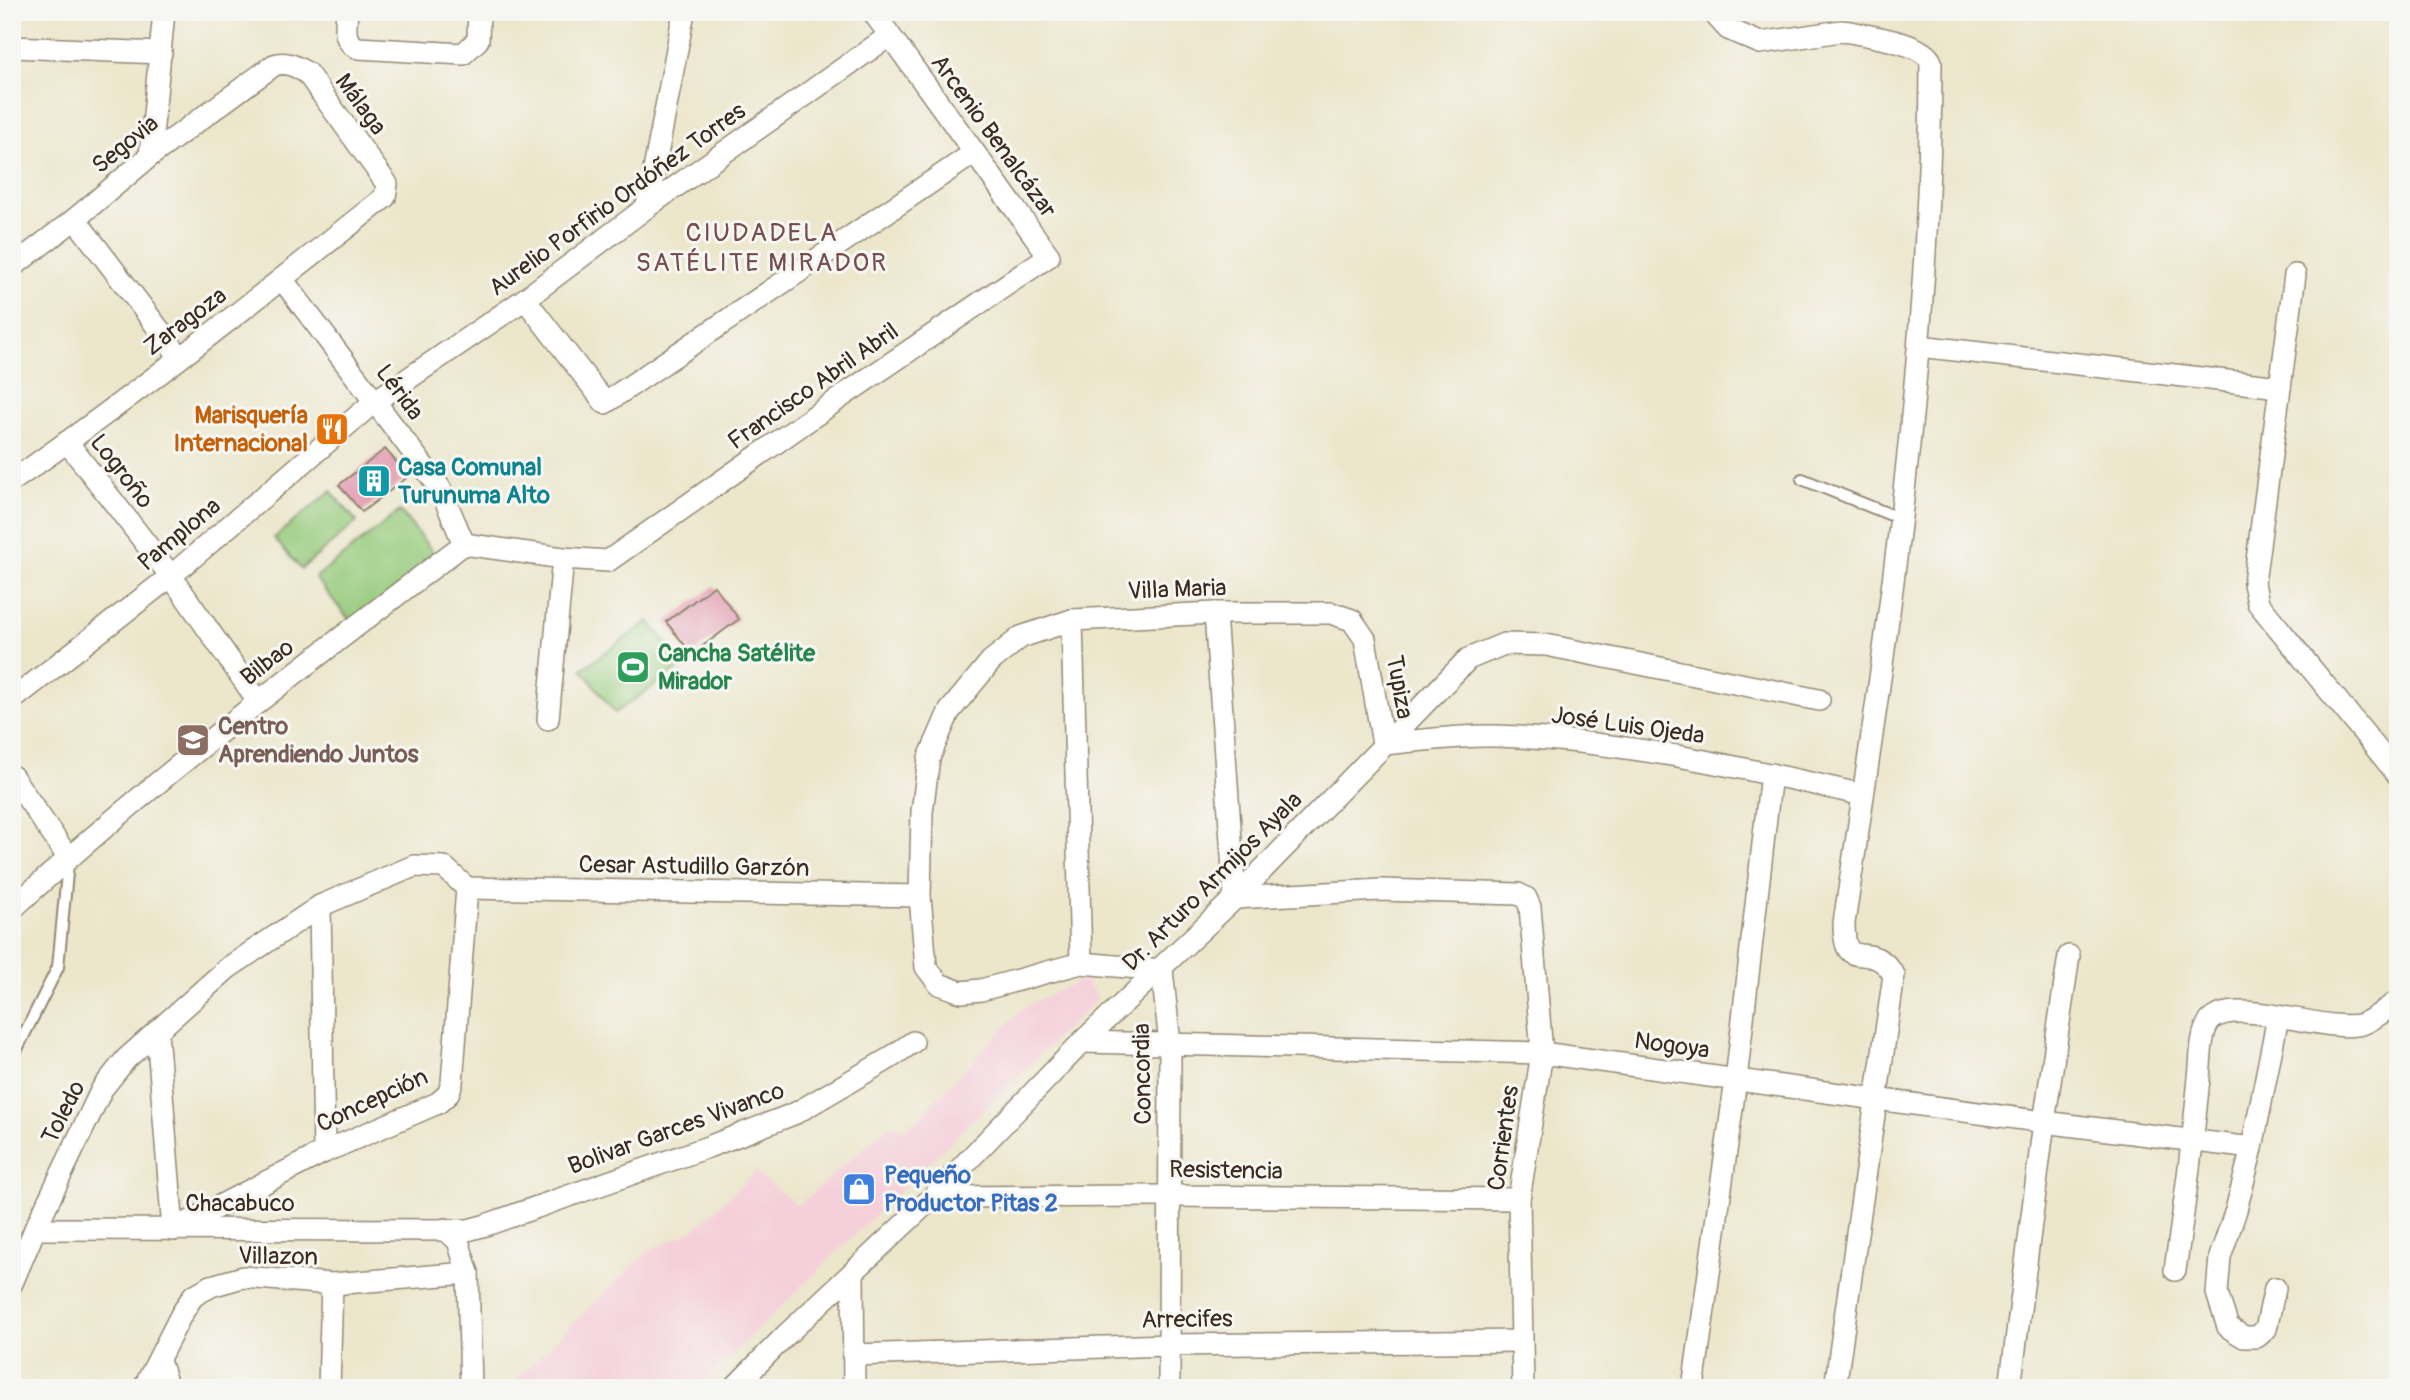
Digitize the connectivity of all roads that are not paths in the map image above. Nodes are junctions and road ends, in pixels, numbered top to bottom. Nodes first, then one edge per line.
1 (164, 12) edge
2 (346, 12) edge
3 (479, 12) edge
4 (684, 12) edge
5 (873, 12) edge
6 (1716, 12) edge
7 (889, 36) junction
8 (12, 47) edge
9 (161, 53) junction
10 (274, 65) joint
11 (974, 152) junction
12 (150, 156) junction
13 (385, 197) joint
14 (647, 207) junction
15 (75, 219) junction
16 (1049, 256) joint
17 (12, 267) edge
18 (2295, 275) dead end
19 (282, 279) junction
20 (526, 299) junction
21 (1919, 346) junction
22 (180, 358) junction
23 (2280, 387) junction
24 (374, 402) junction
25 (67, 442) junction
26 (1802, 479) dead end
27 (12, 481) edge
28 (1901, 519) junction
29 (464, 544) junction
30 (563, 558) junction
31 (171, 576) junction
32 (1215, 613) junction
33 (1072, 620) junction
34 (1365, 639) joint
35 (12, 700) edge
36 (1818, 700) dead end
37 (258, 701) junction
38 (548, 719) dead end
39 (1383, 744) junction
40 (1771, 774) junction
41 (2398, 775) edge
42 (12, 776) edge
43 (1863, 795) junction
44 (68, 858) junction
45 (467, 887) junction
46 (920, 896) junction
47 (1235, 898) junction
48 (320, 906) junction
49 (12, 909) edge
50 (2069, 956) dead end
51 (1081, 963) junction
52 (1162, 970) junction
53 (2398, 1001) edge
54 (2278, 1017) junction
55 (157, 1031) junction
56 (913, 1042) dead end
57 (1082, 1042) junction
58 (1170, 1044) junction
59 (1542, 1053) junction
60 (15, 1056) edge
61 (1736, 1080) junction
62 (1878, 1098) junction
63 (2045, 1122) junction
64 (2194, 1140) junction
65 (2252, 1148) junction
66 (324, 1152) junction
67 (1169, 1196) junction
68 (933, 1197) junction
69 (1519, 1199) junction
70 (35, 1229) junction
71 (445, 1229) junction
72 (173, 1230) junction
73 (2175, 1270) dead end
74 (468, 1273) junction
75 (853, 1274) junction
76 (13, 1282) edge
77 (332, 1284) junction
78 (2275, 1288) dead end
79 (1522, 1341) junction
80 (1169, 1345) junction
81 (853, 1355) junction
82 (159, 1361) junction
83 (144, 1388) edge
84 (168, 1388) edge
85 (329, 1388) edge
86 (471, 1388) edge
87 (734, 1388) edge
88 (854, 1388) edge
89 (1169, 1388) edge
90 (1523, 1388) edge
91 (1693, 1388) edge
92 (1835, 1388) edge
93 (2010, 1388) edge

1 - 9 street
2 - 3 street
4 - 14 street
5 - 7 street, Arcenio Benalcázar
6 - 21 street
7 - 11 street, Arcenio Benalcázar
7 - 14 street, Aurelio Porfirio Ordóñez Torres
8 - 9 street
9 - 12 street
10 - 12 street, Segovia
10 - 13 street, Málaga
11 - 16 street, Arcenio Benalcázar
11 - 20 street
12 - 15 street, Segovia
13 - 19 street, Zaragoza
14 - 20 street, Aurelio Porfirio Ordóñez Torres
15 - 17 street, Segovia
15 - 22 street
16 - 30 street, Francisco Abril Abril
18 - 23 street
19 - 22 street, Zaragoza
19 - 24 street, Lérida
20 - 24 street, Aurelio Porfirio Ordóñez Torres
21 - 23 street
21 - 28 street
22 - 25 street, Zaragoza
23 - 41 street
24 - 29 street, Lérida
24 - 31 street, Pamplona
25 - 27 street, Zaragoza
25 - 31 street, Logroño
26 - 28 lane
28 - 43 street
29 - 30 street
29 - 37 street, Bilbao
30 - 38 street
31 - 35 street, Pamplona
31 - 37 street, Logroño
32 - 33 street, Villa Maria
32 - 34 street, Villa Maria
32 - 47 street
33 - 46 street, Villa Maria
33 - 51 street
34 - 39 street, Tupiza
36 - 39 street, Dr. Arturo Armijos Ayala
37 - 44 street, Bilbao
39 - 40 street, José Luis Ojeda
39 - 47 street, Dr. Arturo Armijos Ayala
40 - 43 street, José Luis Ojeda
40 - 61 street
42 - 44 street
43 - 62 street
44 - 49 street, Bilbao
44 - 60 lane
45 - 46 street, Cesar Astudillo Garzón
45 - 48 street, Toledo
45 - 66 street, Concepción
46 - 51 street, Villa Maria
47 - 52 street, Dr. Arturo Armijos Ayala
47 - 59 street, Corrientes
48 - 55 street, Toledo
48 - 66 street
50 - 63 street
51 - 52 street
52 - 57 street, Dr. Arturo Armijos Ayala
52 - 58 street, Concordia
53 - 54 street
54 - 64 street
54 - 65 street
55 - 70 street, Toledo
55 - 72 street
56 - 71 street, Bolivar Garces Vivanco
57 - 58 street, Nogoya
57 - 68 street, Dr. Arturo Armijos Ayala
58 - 59 street, Nogoya
58 - 67 street, Concordia
59 - 61 street, Nogoya
59 - 69 street, Corrientes
61 - 62 street, Nogoya
61 - 91 street
62 - 63 street, Nogoya
62 - 92 street
63 - 64 street, Nogoya
63 - 93 street
64 - 65 street, Nogoya
64 - 73 street
65 - 78 street
66 - 72 street, Concepción
67 - 68 street, Resistencia
67 - 69 street, Resistencia
67 - 80 street, Concordia
68 - 75 street, Dr. Arturo Armijos Ayala
69 - 79 street, Corrientes
70 - 72 street, Chacabuco
70 - 76 street, Toledo
71 - 72 street, Chacabuco
71 - 74 street
74 - 77 street, Villazon
74 - 86 street
75 - 81 street
75 - 87 street, Dr. Arturo Armijos Ayala
77 - 82 street, Villazon
77 - 85 street
79 - 80 street, Arrecifes
79 - 90 street, Corrientes
80 - 81 street, Arrecifes
80 - 89 street, Concordia
81 - 88 street
82 - 83 street, Villazon
82 - 84 street

